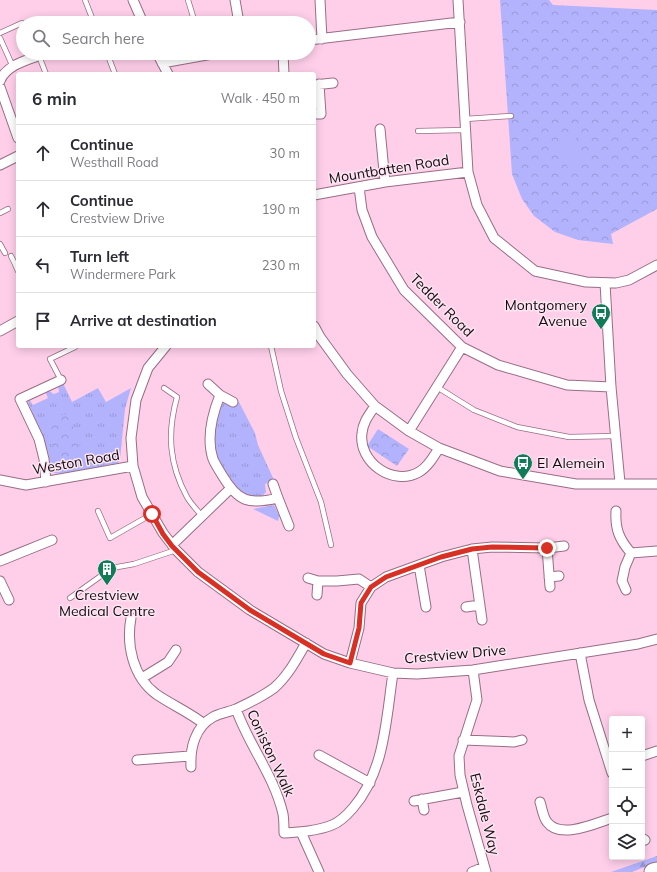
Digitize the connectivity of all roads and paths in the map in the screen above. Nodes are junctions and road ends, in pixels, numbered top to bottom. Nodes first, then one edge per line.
1 (85, 0) edge
2 (133, 0) edge
3 (188, 0) edge
4 (234, 0) edge
5 (320, 0) edge
6 (458, 0) edge
7 (91, 16) edge
8 (141, 16) edge
9 (193, 16) edge
10 (237, 16) edge
11 (460, 22) junction
12 (16, 26) edge
13 (0, 33) edge
14 (0, 38) edge
15 (316, 39) edge
16 (322, 39) junction
17 (29, 60) edge
18 (43, 60) edge
19 (109, 60) edge
20 (160, 60) edge
21 (176, 60) edge
22 (283, 60) edge
23 (162, 63) junction
24 (13, 67) junction
25 (46, 72) edge
26 (114, 72) edge
27 (167, 72) edge
28 (284, 72) edge
29 (0, 81) edge
30 (333, 83) dead end
31 (317, 85) edge
32 (0, 87) edge
33 (316, 114) edge
34 (511, 116) dead end
35 (465, 118) junction
36 (380, 129) dead end
37 (465, 130) junction
38 (418, 131) dead end
39 (16, 132) edge
40 (16, 157) edge
41 (0, 165) edge
42 (468, 172) junction
43 (385, 182) junction
44 (359, 187) junction
45 (316, 195) edge
46 (8, 209) dead end
47 (0, 213) edge
48 (0, 244) edge
49 (5, 253) dead end
50 (11, 256) dead end
51 (16, 264) edge
52 (657, 265) edge
53 (605, 283) junction
54 (16, 323) edge
55 (316, 330) edge
56 (0, 331) edge
57 (462, 347) junction
58 (72, 348) edge
59 (164, 348) edge
60 (271, 348) edge
61 (61, 380) joint
62 (208, 384) dead end
63 (437, 387) junction
64 (611, 387) junction
65 (164, 388) dead end
66 (220, 395) junction
67 (233, 402) dead end
68 (375, 406) junction
69 (409, 431) junction
70 (615, 436) junction
71 (439, 448) junction
72 (133, 466) junction
73 (0, 480) edge
74 (46, 482) junction
75 (620, 483) junction
76 (273, 484) dead end
77 (657, 484) edge
78 (230, 489) junction
79 (278, 498) junction
80 (98, 511) dead end
81 (616, 511) dead end
82 (152, 514) junction
83 (202, 517) junction
84 (289, 526) dead end
85 (52, 540) dead end
86 (331, 545) dead end
87 (564, 546) dead end
88 (174, 548) junction
89 (547, 548) junction
90 (472, 549) junction
91 (657, 551) edge
92 (631, 553) junction
93 (0, 561) edge
94 (419, 565) junction
95 (559, 576) dead end
96 (308, 578) dead end
97 (318, 580) junction
98 (0, 581) edge
99 (371, 587) junction
100 (626, 590) dead end
101 (317, 595) dead end
102 (70, 598) dead end
103 (10, 600) dead end
104 (480, 605) junction
105 (426, 607) dead end
106 (466, 607) dead end
107 (131, 618) dead end
108 (482, 620) dead end
109 (657, 639) edge
110 (306, 643) junction
111 (178, 648) dead end
112 (580, 653) junction
113 (350, 663) junction
114 (473, 670) junction
115 (393, 673) junction
116 (142, 678) junction
117 (236, 709) junction
118 (204, 724) junction
119 (463, 740) junction
120 (522, 740) dead end
121 (657, 751) edge
122 (319, 755) dead end
123 (645, 755) edge
124 (190, 756) junction
125 (137, 760) dead end
126 (609, 762) edge
127 (191, 767) dead end
128 (370, 783) junction
129 (464, 792) junction
130 (540, 802) dead end
131 (424, 810) dead end
132 (609, 819) edge
133 (300, 832) junction
134 (485, 869) edge
135 (657, 871) edge
136 (319, 872) edge
137 (472, 872) edge
138 (653, 872) edge

1 - 7 lane
2 - 8 street
3 - 9 lane
4 - 10 street
5 - 16 street
6 - 11 street
11 - 16 street
11 - 35 street
12 - 13 lane
14 - 24 lane
15 - 16 street
17 - 24 street
18 - 25 lane
19 - 26 lane
20 - 23 street
21 - 23 street
22 - 28 street
23 - 27 street
24 - 29 street
30 - 31 street
31 - 33 street
32 - 39 street
34 - 35 lane
35 - 37 street
36 - 43 street
37 - 38 lane
37 - 42 street
40 - 41 street
42 - 43 street, Mountbatten Road
42 - 53 street
43 - 44 street, Mountbatten Road
44 - 45 street, Mountbatten Road
44 - 57 street, Tedder Road
46 - 47 lane
48 - 49 lane
50 - 51 lane
52 - 53 street
53 - 64 street
54 - 56 street
55 - 68 street
57 - 63 street
57 - 64 street, Tedder Road
58 - 61 lane
59 - 72 street, Crestview Drive
60 - 86 lane
61 - 74 street
62 - 66 street
63 - 69 street
63 - 70 lane
64 - 70 street
65 - 83 lane
66 - 67 street
66 - 78 street
68 - 69 street
68 - 71 street
69 - 71 street
70 - 75 street
71 - 75 street
72 - 74 street, Weston Road
72 - 82 street, Crestview Drive
73 - 74 street, Weston Road
75 - 77 street
76 - 79 street
78 - 79 street
78 - 83 street
79 - 84 street
80 - 82 lane
81 - 92 street
82 - 88 street, Crestview Drive
83 - 88 street
85 - 93 street
87 - 89 street
88 - 102 lane
88 - 110 street, Crestview Drive
89 - 90 street
89 - 95 street
90 - 94 street
90 - 104 street
91 - 92 street
92 - 100 street
94 - 99 street
94 - 105 street
96 - 97 street
97 - 99 street
97 - 101 street
98 - 103 street
99 - 113 street
104 - 106 street
104 - 108 street
107 - 116 street
109 - 112 street, Crestview Drive
110 - 113 street, Crestview Drive
110 - 117 street
111 - 116 street
112 - 114 street, Crestview Drive
112 - 126 street
113 - 115 street, Crestview Drive
114 - 115 street, Crestview Drive
114 - 119 street, Eskdale Way
115 - 128 street
116 - 118 street
117 - 118 street
117 - 133 street, Coniston Walk
118 - 124 street
119 - 120 street
119 - 129 street, Eskdale Way
121 - 123 street
122 - 128 street
124 - 125 street
124 - 127 street
128 - 133 street
129 - 131 street
129 - 134 street, Eskdale Way
130 - 132 street
133 - 136 street
134 - 137 street
135 - 138 highway

